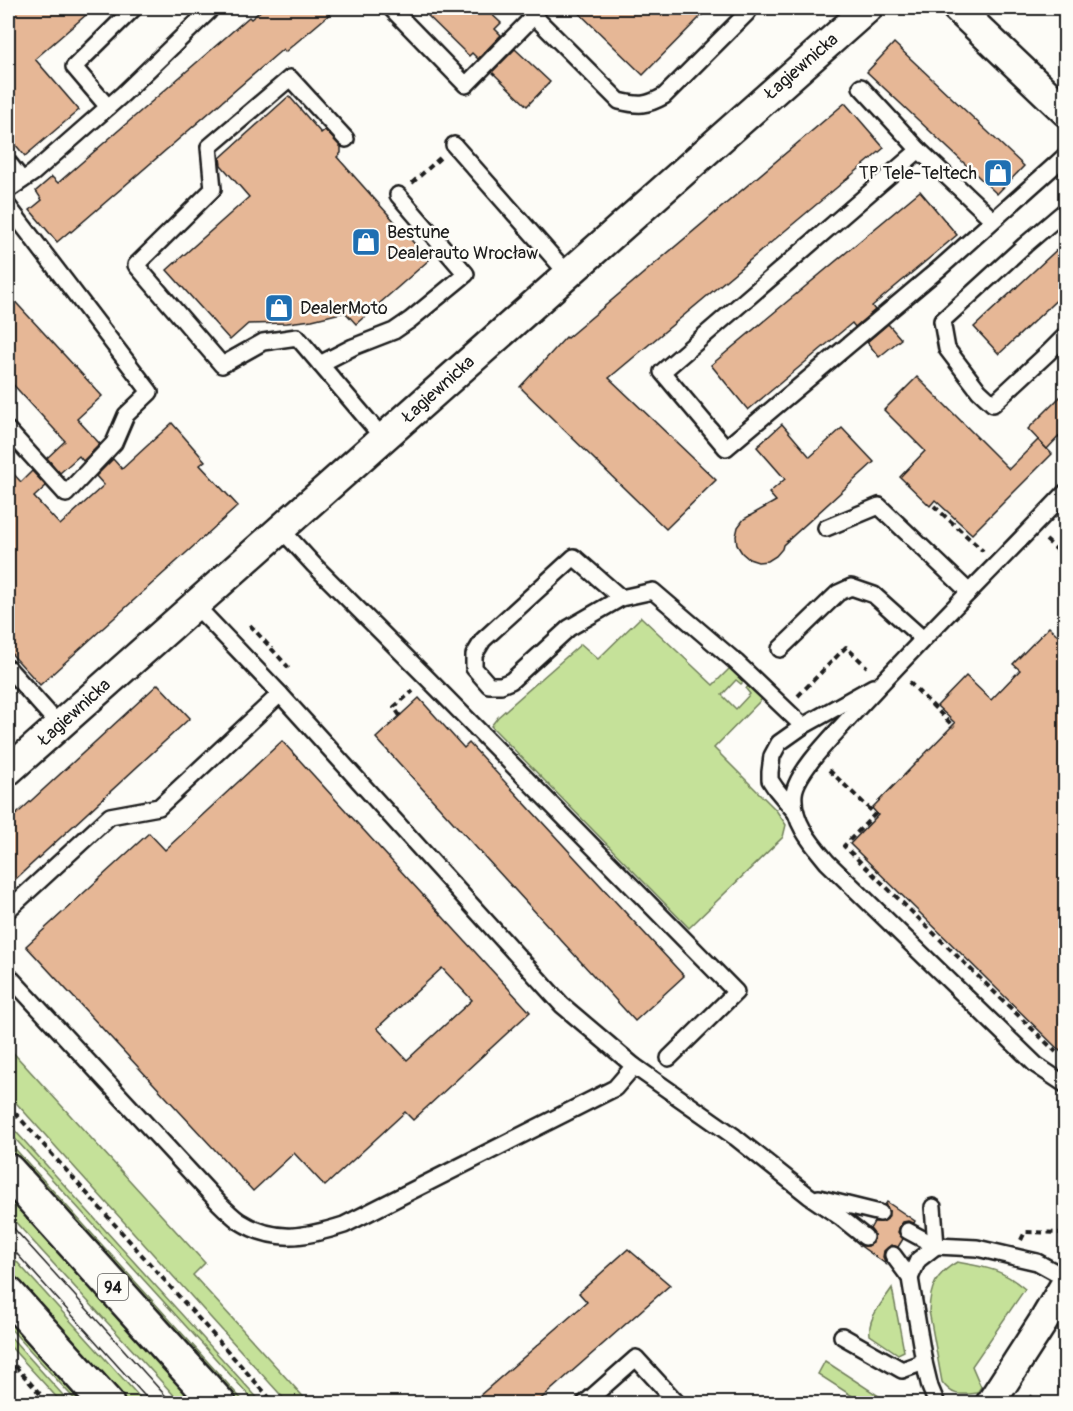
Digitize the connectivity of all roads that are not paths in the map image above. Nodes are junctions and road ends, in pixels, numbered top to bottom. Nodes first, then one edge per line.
1 (134, 8) edge
2 (205, 8) edge
3 (391, 8) edge
4 (750, 8) edge
5 (868, 8) edge
6 (957, 8) edge
7 (530, 12) edge
8 (861, 87) dead end
9 (108, 107) junction
10 (1065, 112) edge
11 (346, 139) dead end
12 (454, 145) road end
13 (919, 150) junction
14 (1065, 155) edge
15 (8, 162) edge
16 (22, 180) junction
17 (8, 190) edge
18 (398, 195) road end
19 (8, 206) edge
20 (1062, 219) edge
21 (993, 220) junction
22 (567, 273) junction
23 (1065, 335) edge
24 (320, 364) junction
25 (8, 430) edge
26 (383, 438) junction
27 (1064, 496) edge
28 (826, 528) dead end
29 (281, 529) junction
30 (969, 592) junction
31 (621, 598) junction
32 (195, 605) junction
33 (922, 639) junction
34 (780, 649) dead end
35 (8, 668) edge
36 (883, 681) junction
37 (280, 694) junction
38 (59, 725) junction
39 (803, 726) junction
40 (8, 771) edge
41 (796, 813) junction
42 (8, 910) edge
43 (8, 975) edge
44 (669, 1058) dead end
45 (634, 1066) junction
46 (1065, 1085) edge
47 (8, 1171) edge
48 (808, 1196) junction
49 (933, 1207) dead end
50 (880, 1213) dead end
51 (908, 1231) dead end
52 (865, 1237) dead end
53 (936, 1246) junction
54 (893, 1255) dead end
55 (910, 1278) junction
56 (1065, 1278) edge
57 (1065, 1283) edge
58 (8, 1294) edge
59 (842, 1336) dead end
60 (924, 1362) junction
61 (996, 1402) edge
62 (675, 1403) edge
63 (107, 1404) edge
64 (219, 1404) edge
65 (584, 1404) edge
66 (937, 1404) edge

1 - 9 lane
2 - 9 lane
3 - 7 lane
4 - 7 lane
5 - 22 street, Łagiewnicka
6 - 10 street
8 - 13 lane
9 - 16 lane
11 - 24 lane
12 - 22 lane
13 - 21 lane
13 - 21 lane
14 - 21 lane
15 - 16 lane
16 - 17 lane
18 - 24 lane
19 - 25 lane
20 - 23 lane
22 - 26 street, Łagiewnicka
24 - 26 lane
26 - 29 street, Łagiewnicka
27 - 30 lane
28 - 30 lane
29 - 32 street, Łagiewnicka
29 - 44 lane
30 - 33 lane
31 - 31 lane
31 - 39 lane
32 - 37 lane
32 - 38 street, Łagiewnicka
33 - 34 lane
33 - 36 lane
35 - 38 lane
36 - 39 lane
36 - 41 lane
37 - 42 lane
37 - 45 lane
38 - 40 street, Łagiewnicka
39 - 41 lane
41 - 46 lane
43 - 45 lane
45 - 48 lane
47 - 64 main road, 94
48 - 50 lane
48 - 52 lane
49 - 53 lane
51 - 53 lane
53 - 55 lane
53 - 56 lane
54 - 55 lane
55 - 60 lane
57 - 61 street
58 - 63 main road
59 - 60 lane
60 - 66 lane
62 - 65 lane

